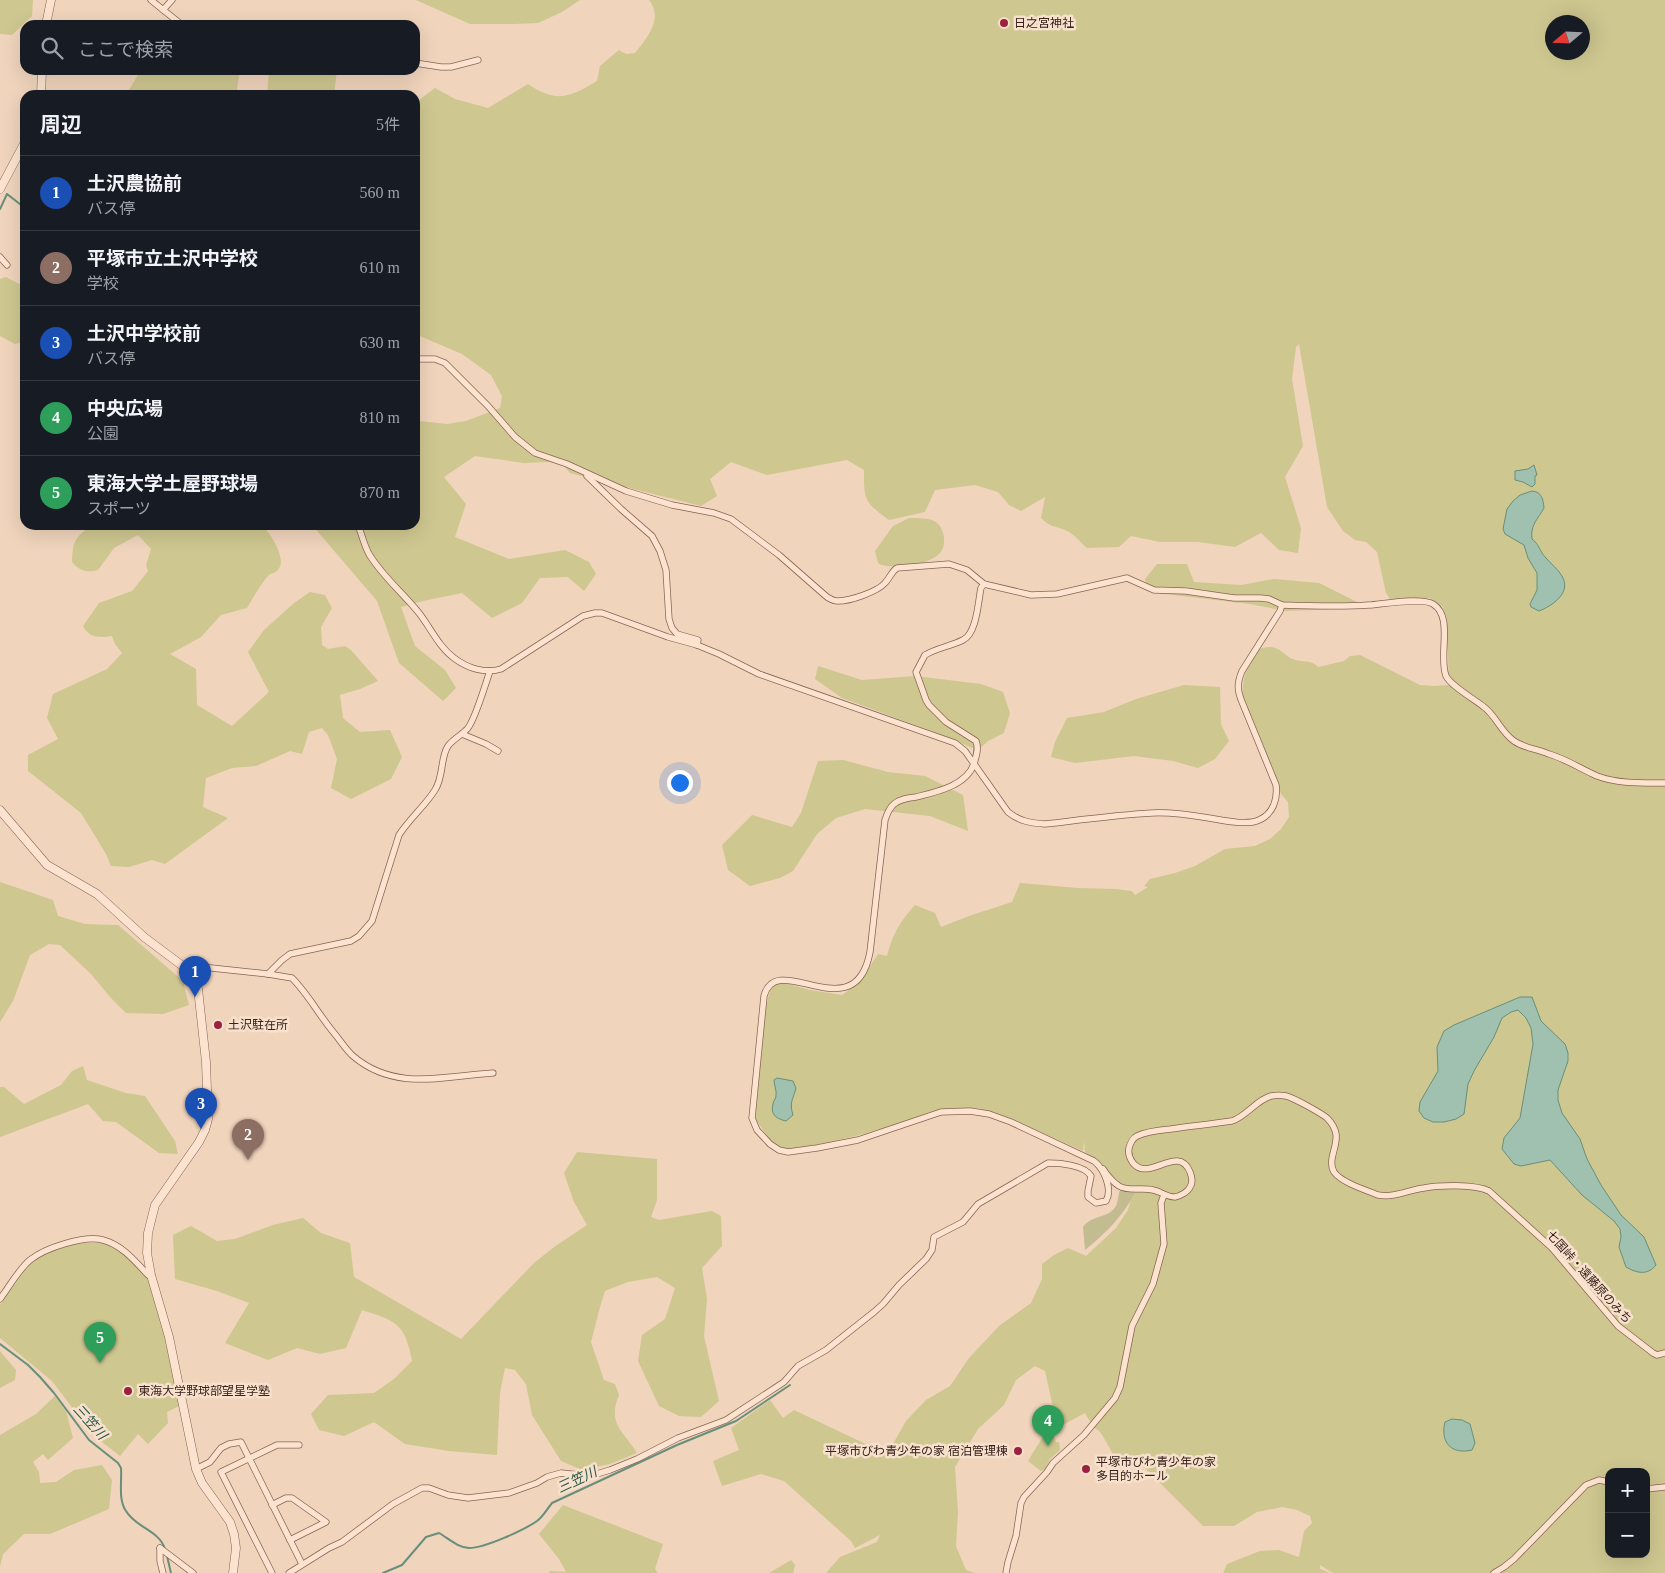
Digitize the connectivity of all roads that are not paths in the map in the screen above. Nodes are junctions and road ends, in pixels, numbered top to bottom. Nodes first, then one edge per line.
1 (51, 0) edge
2 (150, 0) edge
3 (172, 0) edge
4 (163, 10) junction
5 (47, 20) edge
6 (176, 20) edge
7 (478, 60) dead end
8 (420, 64) edge
9 (42, 75) edge
10 (41, 90) edge
11 (20, 151) edge
12 (0, 189) edge
13 (0, 257) edge
14 (7, 265) dead end
15 (420, 359) edge
16 (584, 472) junction
17 (360, 530) edge
18 (984, 584) junction
19 (1282, 605) junction
20 (698, 645) junction
21 (490, 671) junction
22 (462, 734) junction
23 (498, 752) dead end
24 (974, 763) junction
25 (1665, 783) edge
26 (0, 810) edge
27 (188, 970) junction
28 (268, 974) junction
29 (493, 1072) dead end
30 (1100, 1166) junction
31 (1164, 1195) junction
32 (151, 1274) junction
33 (0, 1299) edge
34 (1665, 1353) edge
35 (299, 1445) dead end
36 (249, 1459) junction
37 (196, 1469) junction
38 (1605, 1481) edge
39 (1665, 1487) edge
40 (1650, 1488) edge
41 (272, 1505) junction
42 (290, 1540) junction
43 (302, 1564) junction
44 (163, 1573) edge
45 (193, 1573) edge
46 (233, 1573) edge
47 (272, 1573) edge
48 (289, 1573) edge
49 (1006, 1573) edge
50 (1494, 1573) edge

1 - 5 street
2 - 4 street
3 - 4 street
4 - 6 street
7 - 8 street
9 - 10 street
11 - 12 street
13 - 14 street
15 - 16 street
16 - 18 street
16 - 20 street
17 - 21 street
18 - 19 street
18 - 24 street
19 - 24 street
19 - 25 street
20 - 21 street
20 - 24 street
21 - 22 street
22 - 23 street
22 - 28 street
24 - 30 street, 七国峠・遠藤原のみち
26 - 27 street
27 - 28 street
27 - 32 street
28 - 29 street
30 - 31 street, 七国峠・遠藤原のみち
30 - 43 street
31 - 34 street, 七国峠・遠藤原のみち
31 - 49 street
32 - 33 street
32 - 37 street
35 - 36 street
36 - 37 street
36 - 41 street
36 - 47 street
37 - 46 street
38 - 50 street
39 - 40 street
41 - 42 street
41 - 42 street
42 - 43 street
43 - 48 street
44 - 45 street

